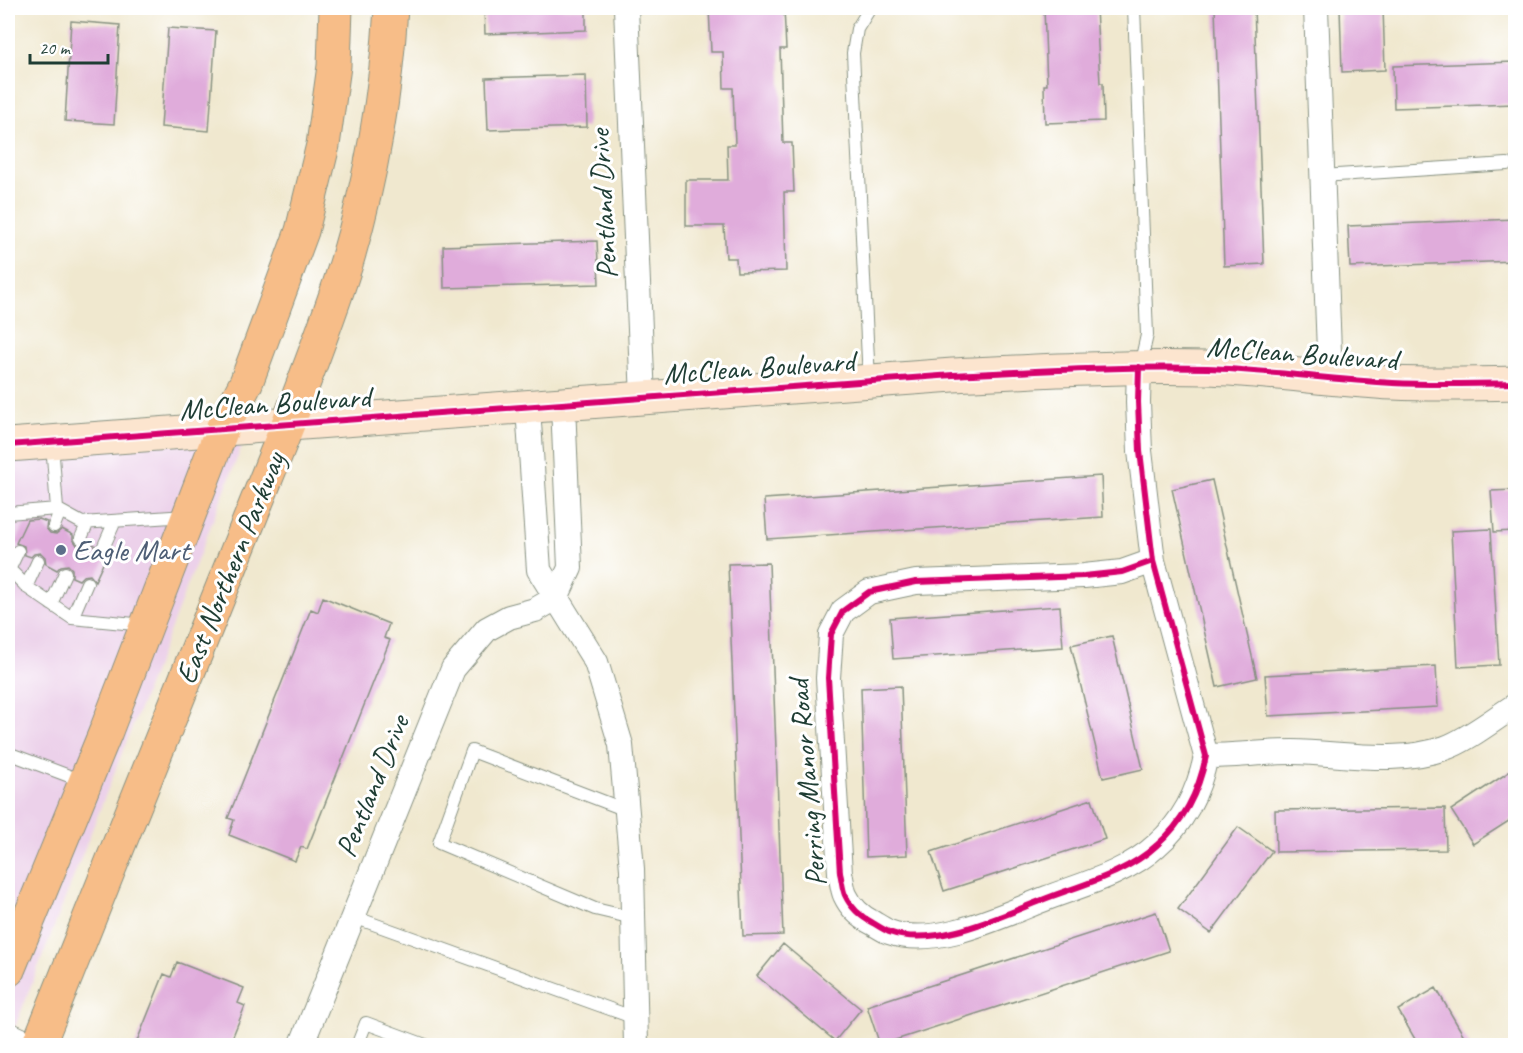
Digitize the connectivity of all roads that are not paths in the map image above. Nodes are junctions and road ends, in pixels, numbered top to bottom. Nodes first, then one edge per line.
1 (336, 8) edge
2 (391, 8) edge
3 (626, 8) edge
4 (870, 8) edge
5 (1134, 8) edge
6 (1316, 8) edge
7 (1507, 164) dead end
8 (1322, 176) junction
9 (1139, 368) junction
10 (1330, 378) junction
11 (869, 381) junction
12 (1515, 383) edge
13 (643, 398) junction
14 (563, 405) junction
15 (528, 408) junction
16 (288, 424) junction
17 (222, 429) junction
18 (51, 442) junction
19 (8, 445) edge
20 (59, 510) junction
21 (8, 513) edge
22 (189, 516) junction
23 (115, 521) junction
24 (88, 522) junction
25 (54, 526) dead end
26 (81, 538) dead end
27 (103, 548) dead end
28 (18, 551) dead end
29 (38, 561) dead end
30 (1154, 561) junction
31 (8, 569) edge
32 (65, 573) dead end
33 (87, 583) dead end
34 (26, 586) junction
35 (556, 598) junction
36 (51, 604) junction
37 (72, 618) junction
38 (148, 626) junction
39 (1515, 705) edge
40 (8, 753) edge
41 (1206, 756) junction
42 (86, 782) junction
43 (626, 810) junction
44 (354, 917) junction
45 (633, 918) junction
46 (8, 970) edge
47 (635, 1018) junction
48 (8, 1034) edge
49 (36, 1046) edge
50 (301, 1046) edge
51 (357, 1046) edge
52 (428, 1046) edge
53 (636, 1046) edge

1 - 17 main road, East Northern Parkway
2 - 16 main road, East Northern Parkway
3 - 13 street, Pentland Drive
4 - 11 lane
5 - 9 lane
6 - 8 street, McClean Boulevard
7 - 8 lane
8 - 10 street, McClean Boulevard
9 - 10 street, McClean Boulevard
9 - 11 street, McClean Boulevard
9 - 30 street, Perring Manor Road
10 - 12 street, McClean Boulevard
11 - 13 street, McClean Boulevard
13 - 14 street, McClean Boulevard
14 - 15 street, McClean Boulevard
14 - 35 street
15 - 16 street, McClean Boulevard
15 - 35 street
16 - 17 street, McClean Boulevard
16 - 49 main road, East Northern Parkway
17 - 18 street, McClean Boulevard
17 - 22 main road, East Northern Parkway
18 - 19 street, McClean Boulevard
18 - 20 lane
20 - 21 lane
20 - 24 lane
20 - 25 lane
22 - 23 lane
22 - 38 main road, East Northern Parkway
23 - 24 lane
23 - 27 lane
24 - 26 lane
28 - 31 lane
29 - 34 lane
30 - 41 street, Perring Manor Road
30 - 41 street, Perring Manor Road
31 - 34 lane
32 - 36 lane
33 - 37 lane
34 - 36 lane
35 - 43 street
35 - 44 street, Pentland Drive
36 - 37 lane
37 - 38 lane
38 - 42 main road, East Northern Parkway
39 - 41 street
40 - 42 lane
42 - 46 main road, East Northern Parkway
43 - 45 street
43 - 45 lane
44 - 47 lane
44 - 50 street, Pentland Drive
45 - 47 street
47 - 53 street
48 - 49 street
51 - 52 lane

